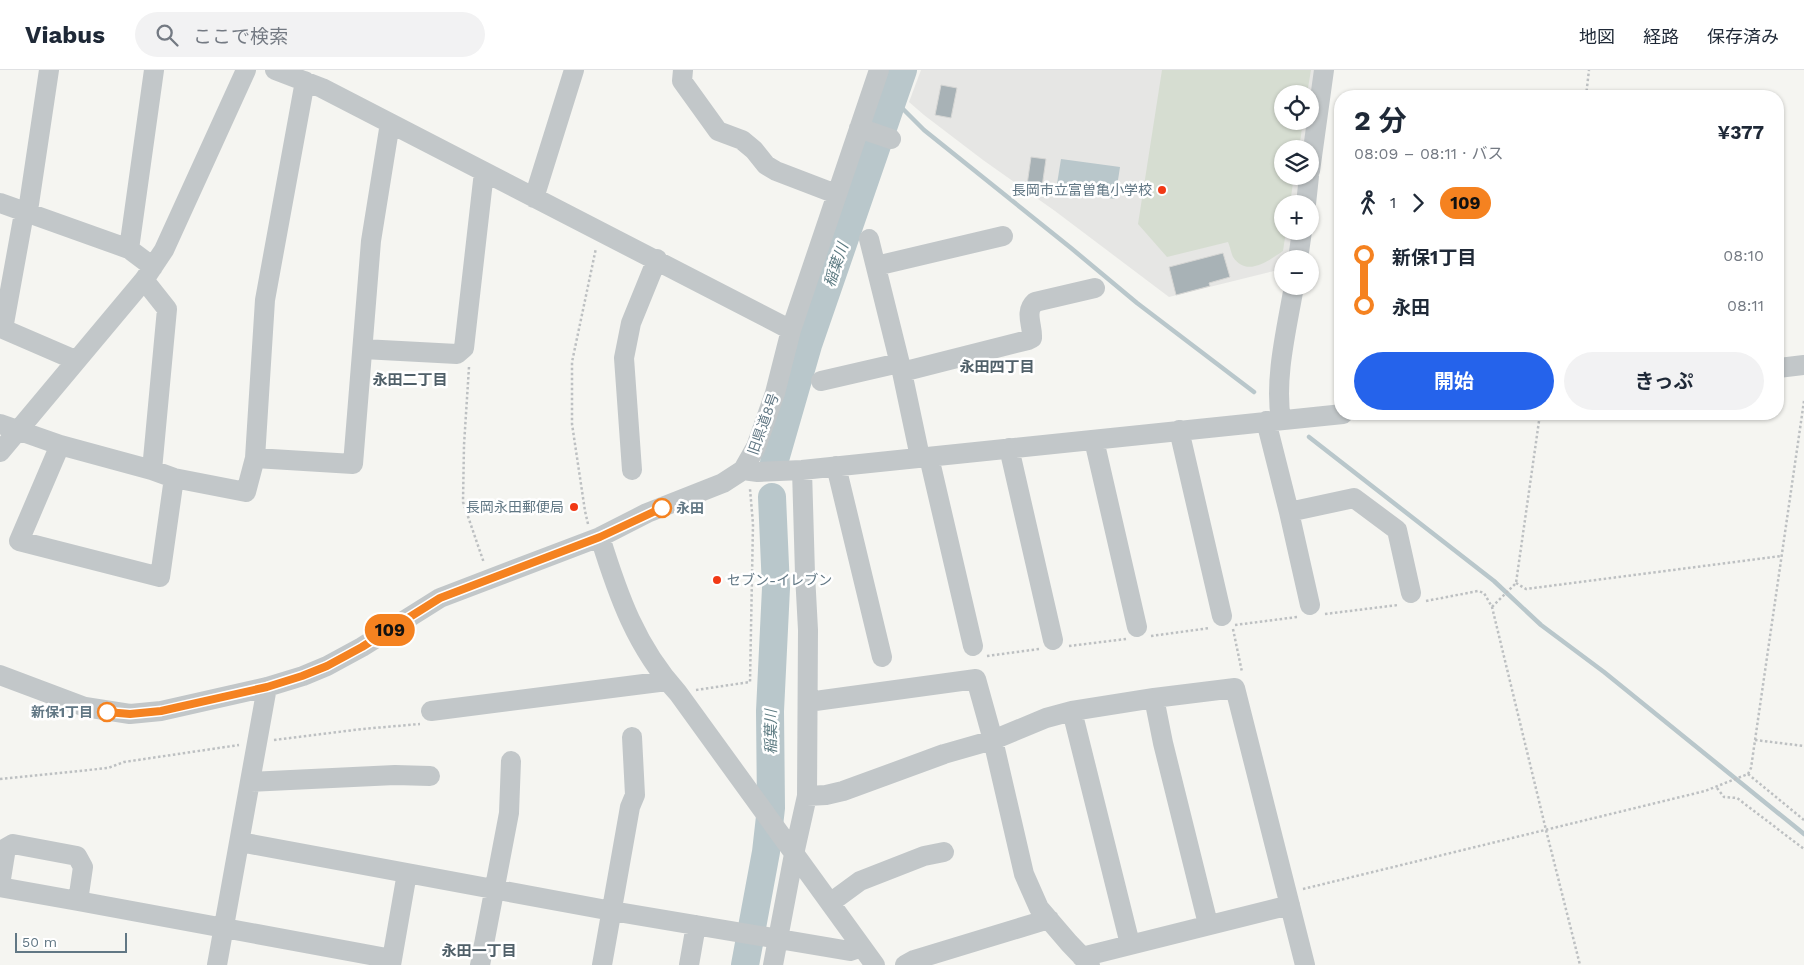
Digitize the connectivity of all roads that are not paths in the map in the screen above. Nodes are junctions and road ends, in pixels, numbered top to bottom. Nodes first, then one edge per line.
1 (49, 70) edge
2 (154, 70) edge
3 (246, 70) edge
4 (274, 70) edge
5 (574, 70) edge
6 (683, 70) edge
7 (879, 70) edge
8 (1324, 70) edge
9 (305, 82) junction
10 (390, 123) junction
11 (862, 129) junction
12 (891, 139) dead end
13 (1314, 140) edge
14 (484, 172) junction
15 (836, 194) junction
16 (534, 198) junction
17 (0, 204) edge
18 (24, 213) junction
19 (1003, 236) dead end
20 (869, 239) dead end
21 (129, 249) junction
22 (657, 259) junction
23 (876, 266) junction
24 (148, 273) junction
25 (1096, 288) dead end
26 (1292, 295) edge
27 (791, 330) junction
28 (363, 349) junction
29 (75, 360) junction
30 (1804, 365) edge
31 (901, 367) junction
32 (1784, 367) edge
33 (821, 382) dead end
34 (1334, 415) edge
35 (1274, 420) junction
36 (9, 427) edge
37 (1178, 430) junction
38 (1094, 440) junction
39 (60, 445) junction
40 (1009, 448) junction
41 (0, 452) edge
42 (924, 457) junction
43 (255, 458) junction
44 (836, 466) junction
45 (152, 470) junction
46 (632, 470) dead end
47 (743, 470) junction
48 (802, 470) junction
49 (174, 478) junction
50 (1289, 512) junction
51 (596, 538) junction
52 (1411, 594) dead end
53 (1306, 611) road end
54 (1223, 623) road end
55 (1137, 634) road end
56 (1054, 645) road end
57 (973, 646) road end
58 (882, 657) dead end
59 (0, 675) edge
60 (667, 682) junction
61 (267, 687) junction
62 (1154, 698) junction
63 (808, 702) junction
64 (431, 711) dead end
65 (1072, 711) junction
66 (632, 737) dead end
67 (993, 740) junction
68 (511, 761) dead end
69 (430, 776) dead end
70 (251, 782) junction
71 (808, 796) junction
72 (240, 842) junction
73 (944, 852) dead end
74 (794, 854) junction
75 (407, 873) junction
76 (0, 886) edge
77 (495, 888) junction
78 (1288, 899) junction
79 (78, 901) junction
80 (830, 904) junction
81 (612, 911) junction
82 (1050, 919) junction
83 (1208, 924) junction
84 (696, 925) junction
85 (224, 926) junction
86 (778, 938) junction
87 (1130, 944) junction
88 (862, 947) junction
89 (1086, 961) edge
90 (391, 962) edge
91 (217, 965) edge
92 (480, 965) edge
93 (602, 965) edge
94 (688, 965) edge
95 (773, 965) edge
96 (875, 965) edge
97 (905, 965) edge
98 (1305, 965) edge

1 - 18 street
2 - 21 street
3 - 24 street
4 - 9 street
5 - 16 street
6 - 15 street
7 - 11 street, 旧県道8号
8 - 13 street
9 - 10 street
9 - 43 street
10 - 14 street
10 - 28 street
11 - 12 street
11 - 15 street, 旧県道8号
14 - 16 street
14 - 28 street
15 - 27 street, 旧県道8号
16 - 22 street
17 - 18 street
18 - 21 street
18 - 29 street
19 - 23 street
20 - 23 street
21 - 24 street
22 - 27 street
22 - 46 street
23 - 31 street
24 - 29 street
24 - 45 street
25 - 31 street
26 - 35 street
27 - 47 street, 旧県道8号
28 - 43 street
29 - 36 street
30 - 32 street
31 - 33 street
31 - 42 street
34 - 35 street
35 - 37 street
35 - 50 street
36 - 39 street
36 - 41 street
37 - 38 street
37 - 54 street
38 - 40 street
38 - 55 street
39 - 45 street
39 - 49 street
40 - 42 street
40 - 56 street
42 - 44 street
42 - 57 street
43 - 49 street
44 - 48 street
44 - 58 street
45 - 49 street
47 - 48 street
47 - 51 street, 旧県道8号
48 - 63 street
50 - 52 street
50 - 53 street
51 - 60 street
51 - 61 street, 旧県道8号
59 - 61 street, 旧県道8号
60 - 64 street
60 - 74 street
61 - 70 street
62 - 65 street
62 - 78 street
62 - 83 street
63 - 67 street
63 - 71 street
65 - 67 street
65 - 87 street
66 - 81 street
67 - 71 street
67 - 82 street
68 - 77 street
69 - 70 street
70 - 72 street
71 - 74 street
72 - 75 street
72 - 85 street
73 - 80 street
74 - 80 street
74 - 86 street
75 - 77 street
75 - 90 street
76 - 79 street
76 - 79 street
77 - 81 street
77 - 92 street
78 - 83 street
78 - 98 street
79 - 85 street
80 - 88 street
81 - 84 street
81 - 93 street
82 - 89 street
82 - 97 street
83 - 87 street
84 - 86 street
84 - 94 street
85 - 90 street
85 - 91 street
86 - 88 street
86 - 95 street
87 - 89 street
88 - 96 street

